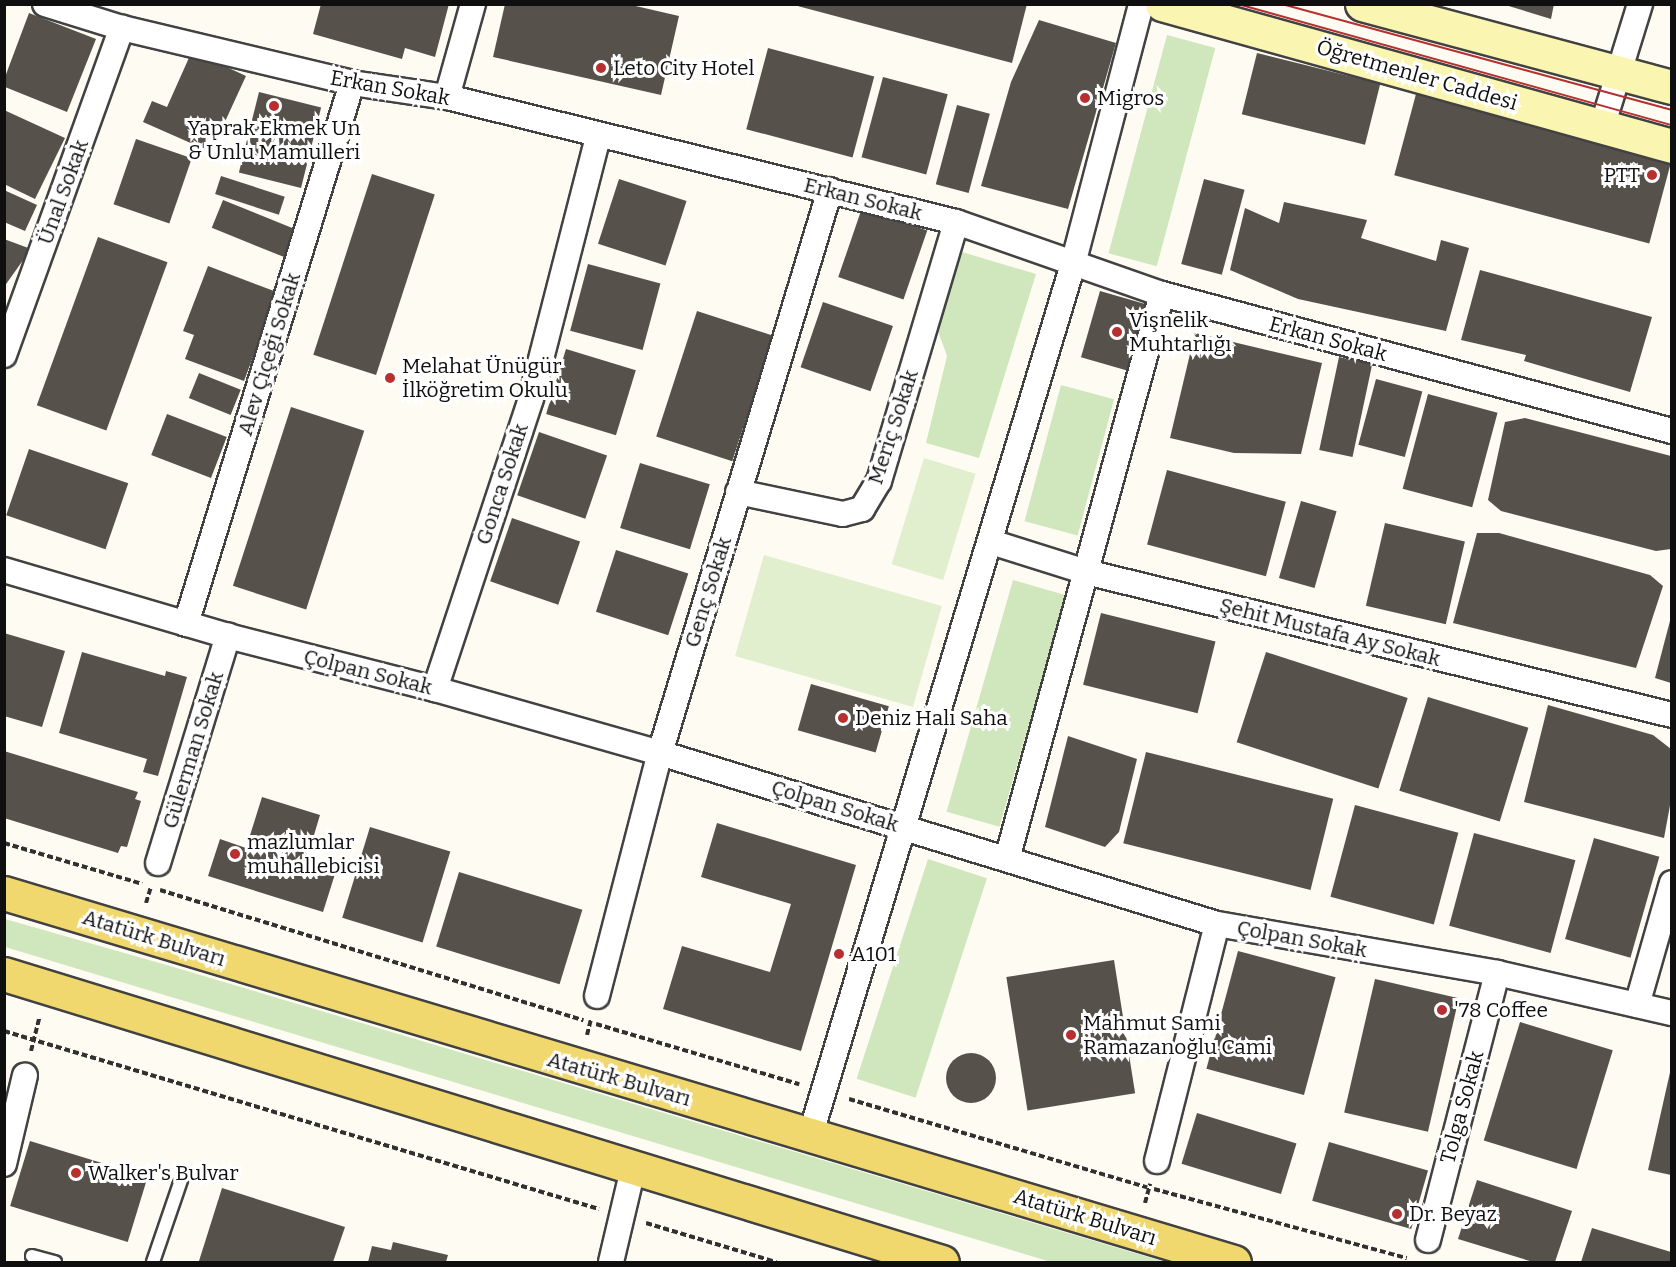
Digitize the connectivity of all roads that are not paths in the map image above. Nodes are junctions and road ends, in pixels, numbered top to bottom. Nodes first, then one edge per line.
1 (45, 4) edge
2 (473, 4) edge
3 (1141, 4) edge
4 (1162, 4) edge
5 (1362, 4) edge
6 (1640, 4) edge
7 (122, 28) junction
8 (1617, 72) junction
9 (352, 83) junction
10 (1671, 87) edge
11 (447, 97) junction
12 (1602, 127) junction
13 (598, 137) junction
14 (1671, 146) edge
15 (830, 190) junction
16 (956, 222) junction
17 (1073, 264) junction
18 (1162, 294) junction
19 (4, 355) edge
20 (1671, 431) edge
21 (738, 492) junction
22 (991, 542) junction
23 (4, 570) edge
24 (1086, 572) junction
25 (186, 624) junction
26 (228, 636) junction
27 (435, 689) junction
28 (1671, 715) edge
29 (660, 753) junction
30 (906, 827) junction
31 (1007, 859) junction
32 (158, 863) road end
33 (1671, 883) edge
34 (4, 893) edge
35 (1217, 924) junction
36 (1497, 973) junction
37 (4, 974) edge
38 (597, 996) road end
39 (1637, 1005) junction
40 (1671, 1013) edge
41 (25, 1075) road end
42 (811, 1133) junction
43 (1157, 1161) road end
44 (4, 1164) edge
45 (633, 1169) junction
46 (181, 1180) dead end
47 (1428, 1240) dead end
48 (32, 1256) dead end
49 (55, 1263) edge
50 (153, 1263) edge
51 (611, 1263) edge
52 (942, 1263) edge
53 (1234, 1263) edge

1 - 7 street, Erkan Sokak
2 - 11 street
3 - 17 street
4 - 12 main road, Öğretmenler Caddesi
5 - 8 main road
6 - 8 street
7 - 9 street, Erkan Sokak
7 - 19 street, Ünal Sokak
8 - 10 main road
8 - 12 street
9 - 11 street, Erkan Sokak
9 - 25 street, Alev Çiçeği Sokak
11 - 13 street, Erkan Sokak
12 - 14 main road, Öğretmenler Caddesi
13 - 15 street, Erkan Sokak
13 - 27 street, Gonca Sokak
15 - 16 street, Erkan Sokak
15 - 21 street, Genç Sokak
16 - 17 street, Erkan Sokak
16 - 21 street, Meriç Sokak
17 - 18 street, Erkan Sokak
17 - 22 street
18 - 20 street, Erkan Sokak
18 - 24 street
21 - 29 street, Genç Sokak
22 - 24 street, Şehit Mustafa Ay Sokak
22 - 30 street
23 - 25 street, Çolpan Sokak
24 - 28 street, Şehit Mustafa Ay Sokak
24 - 31 street
25 - 26 street, Çolpan Sokak
26 - 27 street, Çolpan Sokak
26 - 32 street, Gülerman Sokak
27 - 29 street, Çolpan Sokak
29 - 30 street, Çolpan Sokak
29 - 38 street, Genç Sokak
30 - 31 street, Çolpan Sokak
30 - 42 street
31 - 35 street, Çolpan Sokak
33 - 39 street
34 - 42 main road, Atatürk Bulvarı
35 - 36 street, Çolpan Sokak
35 - 43 street
36 - 39 street, Çolpan Sokak
36 - 47 street, Tolga Sokak
37 - 45 main road
39 - 40 street, Çolpan Sokak
41 - 44 street
42 - 53 main road, Atatürk Bulvarı
45 - 51 street
45 - 52 main road
46 - 50 lane
48 - 49 lane

